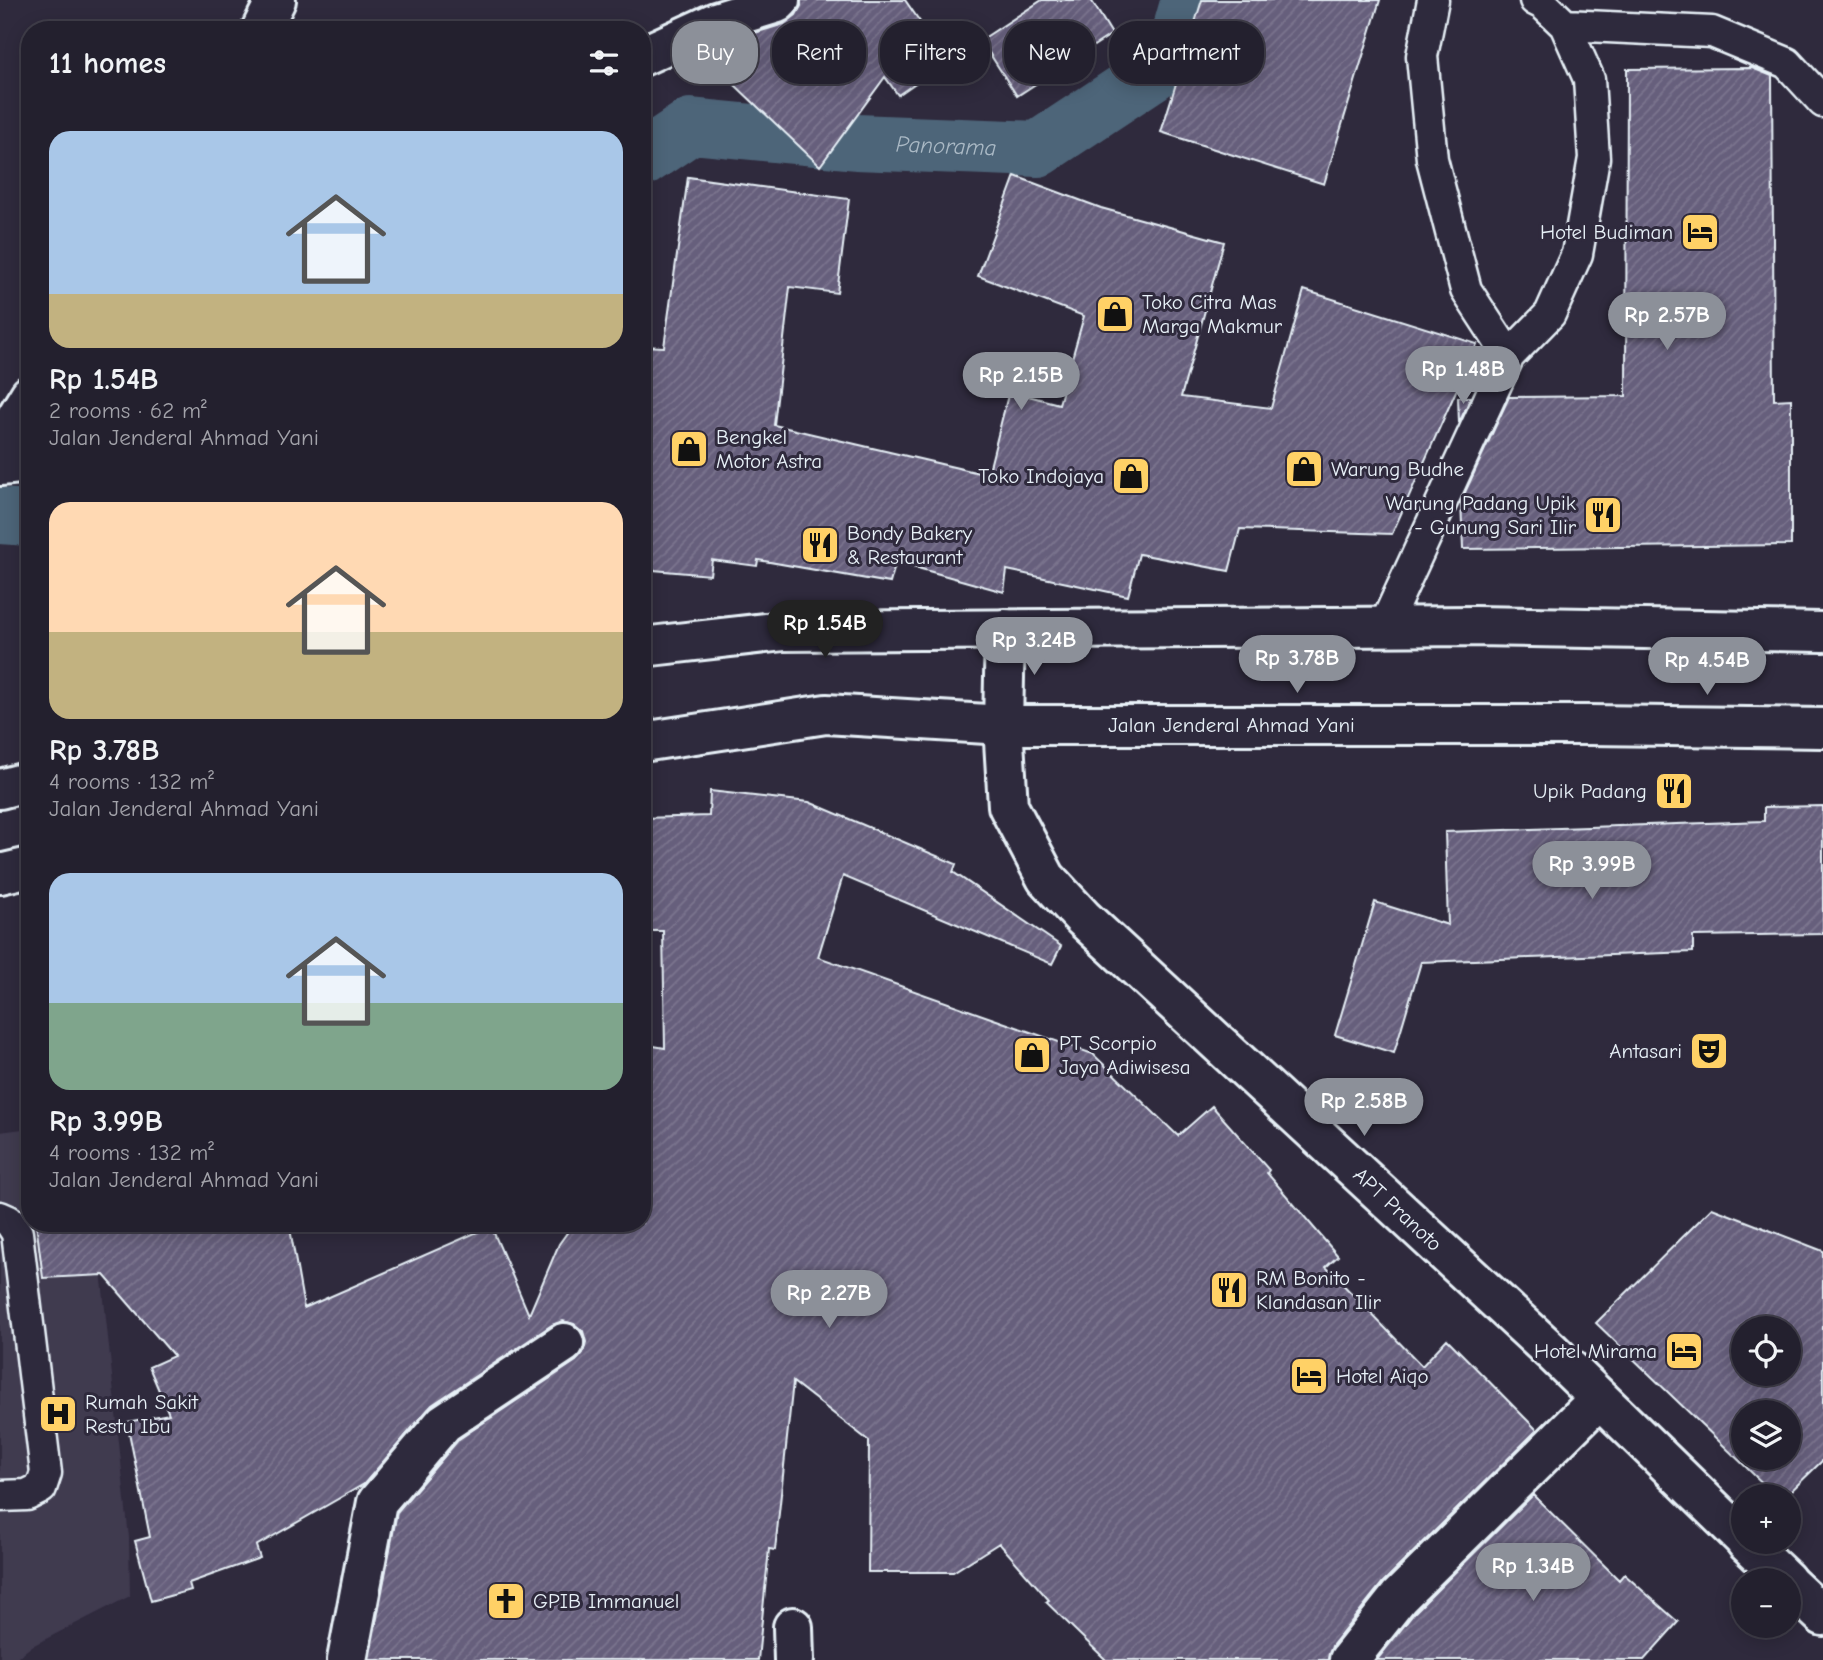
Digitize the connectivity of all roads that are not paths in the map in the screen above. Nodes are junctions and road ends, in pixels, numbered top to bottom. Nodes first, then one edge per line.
1 (276, 0) edge
2 (780, 0) edge
3 (1433, 0) edge
4 (1535, 0) edge
5 (266, 21) edge
6 (1565, 25) junction
7 (651, 52) edge
8 (1823, 102) edge
9 (1509, 356) junction
10 (21, 423) edge
11 (12, 451) edge
12 (1384, 627) junction
13 (1005, 629) junction
14 (1823, 632) edge
15 (651, 646) edge
16 (1003, 724) junction
17 (1823, 728) edge
18 (651, 741) edge
19 (21, 783) edge
20 (0, 789) edge
21 (21, 869) edge
22 (0, 874) edge
23 (0, 1217) edge
24 (564, 1343) dead end
25 (1599, 1399) junction
26 (0, 1496) edge
27 (1731, 1526) edge
28 (1759, 1554) edge
29 (1774, 1568) edge
30 (1801, 1595) edge
31 (1823, 1616) edge
32 (348, 1660) edge
33 (1349, 1660) edge

1 - 5 main road
2 - 7 main road
3 - 9 lane
4 - 6 lane
6 - 8 lane
6 - 9 lane
9 - 12 lane
10 - 11 main road
12 - 13 main road
12 - 14 main road
13 - 15 main road
13 - 16 main road, APT Pranoto
16 - 17 main road, Jalan Jenderal Ahmad Yani
16 - 18 main road, Jalan Jenderal Ahmad Yani
16 - 25 main road, APT Pranoto
19 - 20 main road
21 - 22 main road
23 - 26 lane
24 - 32 main road
25 - 27 main road, APT Pranoto
25 - 33 main road
28 - 29 main road, APT Pranoto
30 - 31 main road, APT Pranoto

